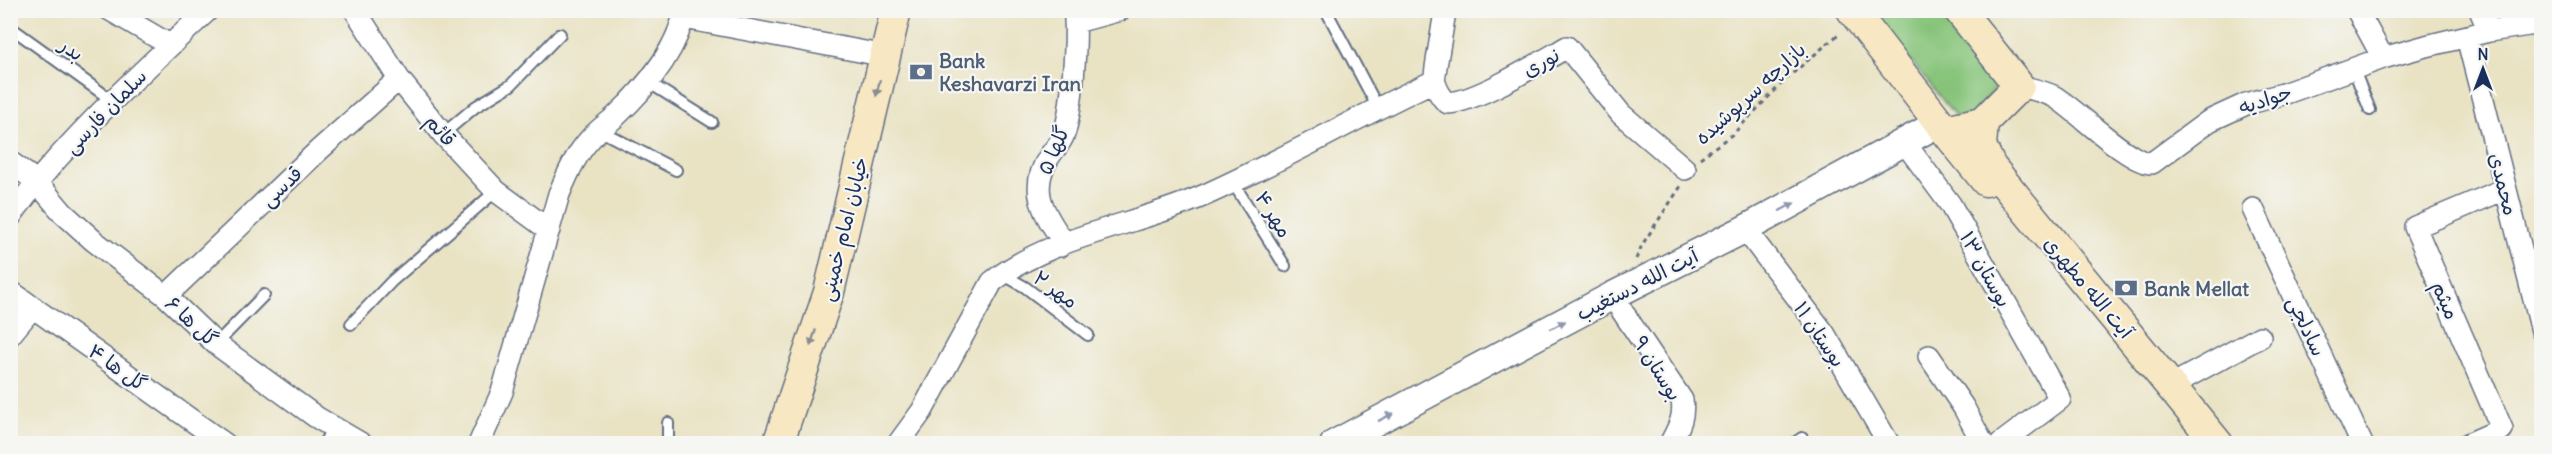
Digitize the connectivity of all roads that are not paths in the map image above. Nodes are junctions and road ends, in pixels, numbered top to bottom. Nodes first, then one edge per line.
1 (110, 10) edge
2 (208, 10) edge
3 (356, 10) edge
4 (896, 10) edge
5 (1120, 10) edge
6 (1445, 10) edge
7 (1959, 10) edge
8 (2357, 10) edge
9 (2480, 10) edge
10 (685, 14) edge
11 (1328, 14) dead end
12 (1855, 14) edge
13 (1075, 16) edge
14 (2541, 23) edge
15 (10, 27) edge
16 (2489, 31) junction
17 (560, 34) dead end
18 (2467, 37) junction
19 (170, 45) junction
20 (886, 56) junction
21 (2383, 58) junction
22 (2353, 68) junction
23 (399, 79) junction
24 (1434, 81) junction
25 (648, 82) junction
26 (2019, 86) junction
27 (113, 101) junction
28 (1378, 108) junction
29 (2370, 110) dead end
30 (712, 122) dead end
31 (1983, 122) junction
32 (1942, 127) junction
33 (599, 130) junction
34 (443, 134) junction
35 (1905, 143) junction
36 (10, 162) edge
37 (1685, 169) road end
38 (676, 170) dead end
39 (36, 181) junction
40 (1232, 181) junction
41 (2505, 189) junction
42 (496, 191) junction
43 (2253, 209) dead end
44 (10, 217) edge
45 (1745, 229) junction
46 (549, 230) junction
47 (1060, 246) junction
48 (1285, 266) dead end
49 (1002, 274) junction
50 (10, 291) edge
51 (1617, 294) junction
52 (264, 295) dead end
53 (166, 296) junction
54 (33, 307) junction
55 (351, 324) dead end
56 (2541, 331) edge
57 (10, 335) edge
58 (1088, 335) dead end
59 (2259, 337) dead end
60 (216, 344) junction
61 (1929, 356) dead end
62 (2170, 386) junction
63 (668, 423) dead end
64 (328, 436) edge
65 (225, 444) edge
66 (362, 444) edge
67 (479, 444) edge
68 (668, 444) edge
69 (778, 444) edge
70 (898, 444) edge
71 (1334, 444) edge
72 (1670, 444) edge
73 (1889, 444) edge
74 (1983, 444) edge
75 (2000, 444) edge
76 (2198, 444) edge
77 (2218, 444) edge
78 (2362, 444) edge
79 (2468, 444) edge

1 - 19 street
2 - 19 street, سلمان فارسی
3 - 23 street, قائم
4 - 20 main road, خیابان امام خمینی
5 - 13 street
6 - 24 street
7 - 26 main road
8 - 21 street
9 - 16 street
10 - 20 street
10 - 25 street
11 - 28 lane
12 - 32 main road, آیت الله مطهری
13 - 47 street, گلها ۵
14 - 16 street, جوادیه
15 - 27 lane, بدر
16 - 18 street, جوادیه
17 - 34 lane
18 - 21 street, جوادیه
18 - 41 street, محمدی
19 - 27 street, سلمان فارسی
20 -> 69 main road, خیابان امام خمینی
21 - 22 street, جوادیه
22 - 26 street, جوادیه
22 - 29 lane
23 - 34 street, قائم
23 - 53 street, قدسی
24 - 28 street
24 - 37 street, نوری
25 - 30 lane
25 - 33 street
26 - 31 main road
27 - 39 street, سلمان فارسی
28 - 40 street
31 - 32 main road
31 - 62 main road, آیت الله مطهری
32 - 35 street, آیت الله دستغیب
32 - 76 main road, آیت الله مطهری
33 - 38 lane
33 - 46 street
34 - 42 street, قائم
45 -> 35 street, آیت الله دستغیب
35 - 75 street, بوستان ۱۳
36 - 39 street, گل ها ۶
39 - 44 street, سلمان فارسی
39 - 53 street, گل ها ۶
40 - 47 street
40 - 48 lane, مهر ۴
41 - 56 street, محمدی
41 - 79 street, میثم
42 - 46 street, قائم
42 - 55 lane
43 - 78 street, سادلجی
45 - 51 street, آیت الله دستغیب
45 - 73 street, بوستان ۱۱
46 - 67 street
47 - 49 street
49 - 58 lane, مهر ۲
49 - 70 street
50 - 54 street, گل ها ۴
71 -> 51 street, آیت الله دستغیب
51 - 72 street, بوستان ۹
52 - 60 lane
53 - 60 street, گل ها ۶
54 - 57 street
54 - 65 street, گل ها ۴
59 - 62 street
60 - 64 street, گل ها ۶
61 - 74 street
62 - 77 main road, آیت الله مطهری
63 - 68 lane
64 - 66 street, گل ها ۶

